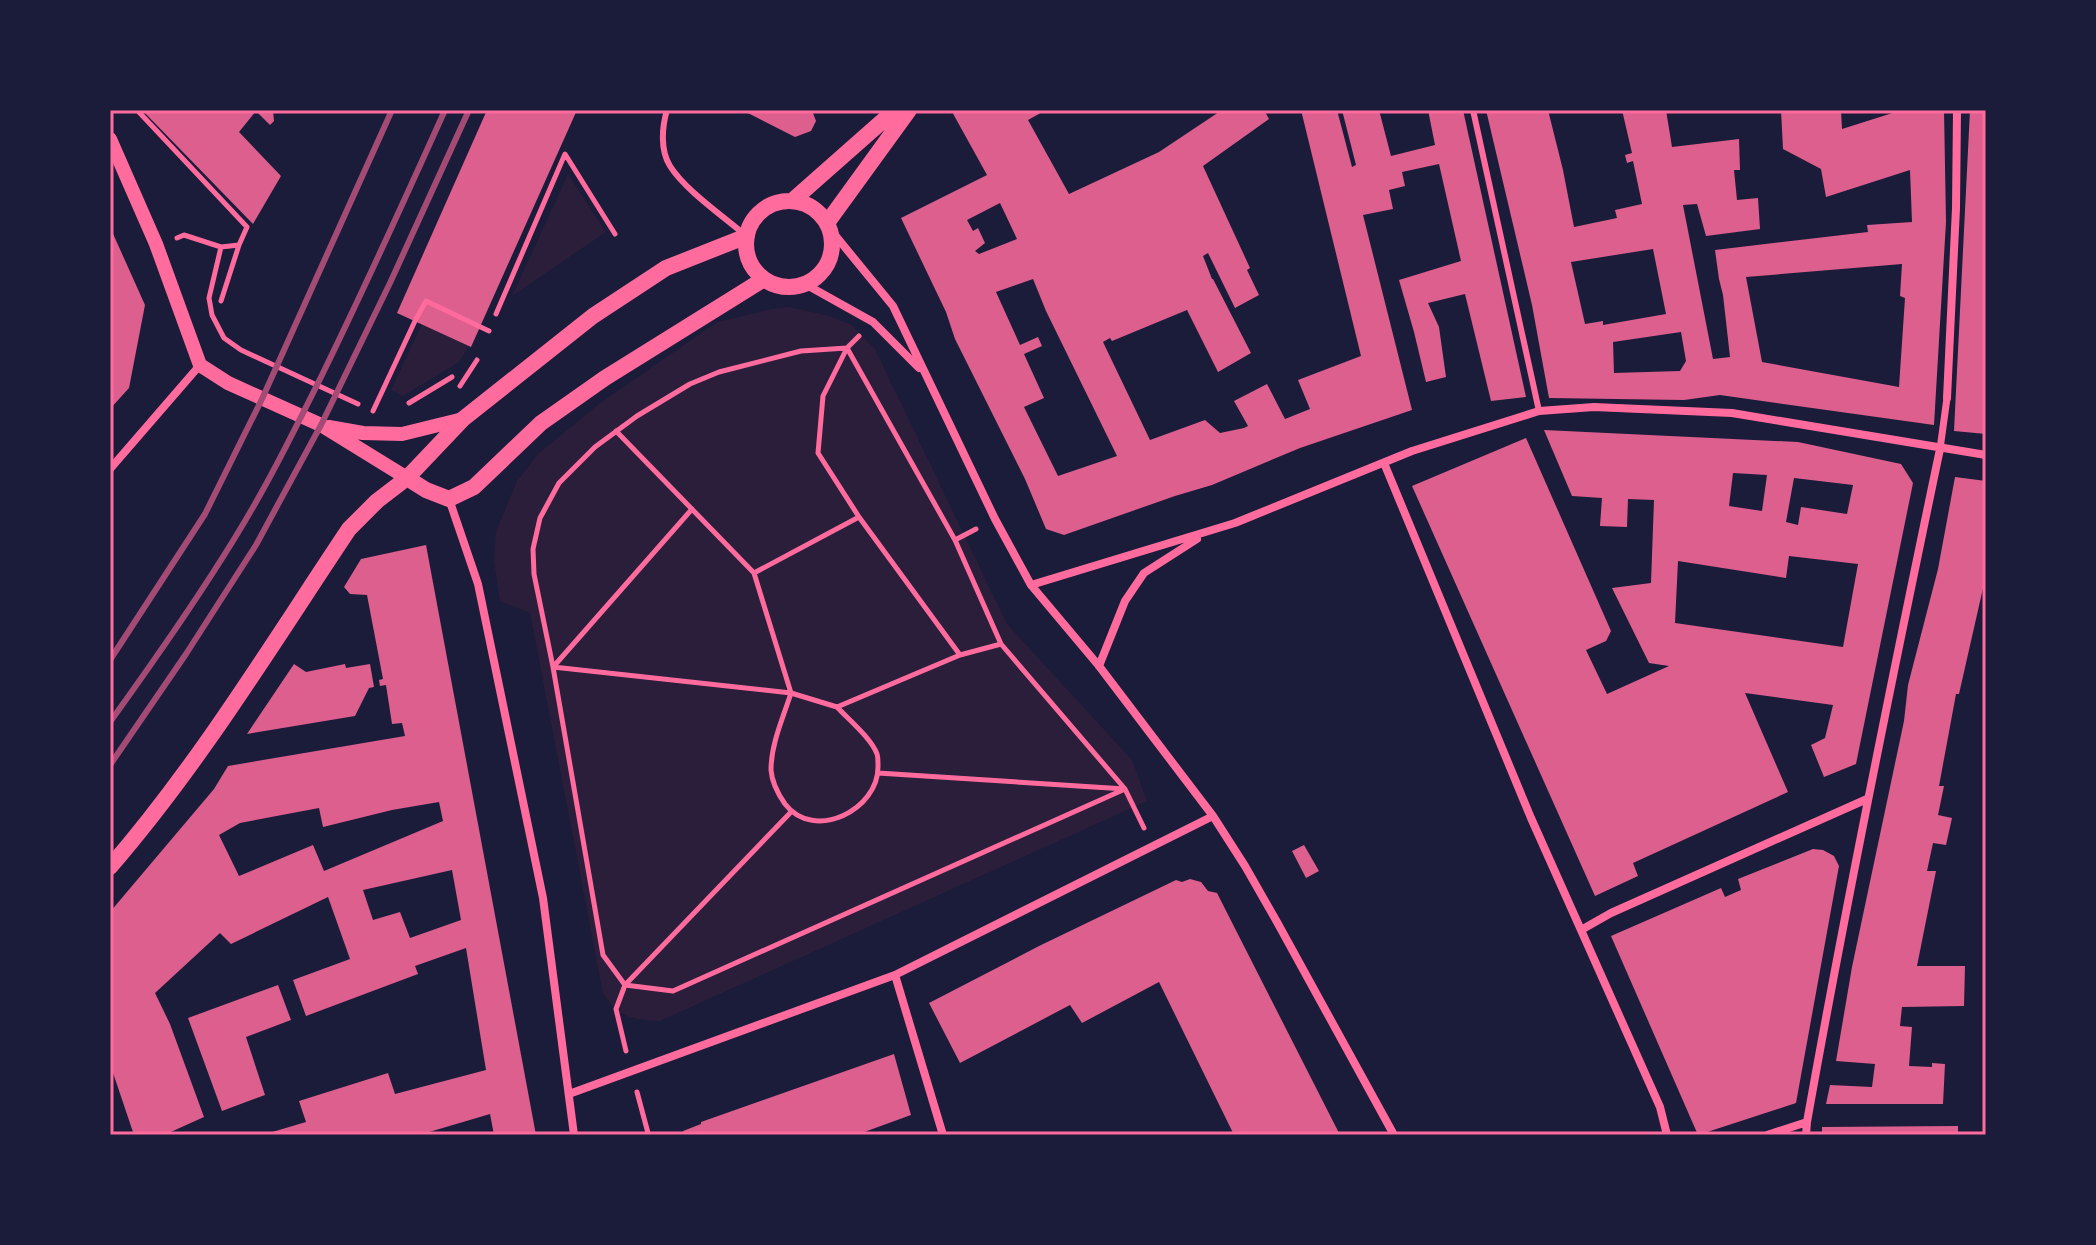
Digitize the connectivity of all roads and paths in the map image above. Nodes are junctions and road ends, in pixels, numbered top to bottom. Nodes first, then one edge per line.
1 (137, 110) edge
2 (667, 110) edge
3 (895, 110) edge
4 (909, 110) edge
5 (1473, 110) edge
6 (1957, 110) edge
7 (110, 139) edge
8 (792, 201) junction
9 (828, 226) junction
10 (615, 234) dead end
11 (747, 236) junction
12 (156, 244) junction
13 (239, 245) junction
14 (221, 247) junction
15 (764, 279) junction
16 (805, 284) junction
17 (221, 301) dead end
18 (496, 314) dead end
19 (489, 331) dead end
20 (847, 348) junction
21 (477, 360) dead end
22 (200, 365) junction
23 (923, 371) junction
24 (452, 377) dead end
25 (458, 389) dead end
26 (1947, 398) joint
27 (409, 403) dead end
28 (373, 411) junction
29 (1539, 411) junction
30 (382, 416) dead end
31 (463, 419) junction
32 (321, 425) junction
33 (616, 431) junction
34 (1940, 449) junction
35 (1986, 455) edge
36 (1384, 463) junction
37 (110, 469) edge
38 (407, 478) junction
39 (449, 499) junction
40 (692, 509) junction
41 (859, 517) junction
42 (1207, 532) junction
43 (754, 573) junction
44 (1031, 585) junction
45 (1001, 644) junction
46 (960, 655) junction
47 (1099, 666) junction
48 (553, 667) junction
49 (791, 693) junction
50 (837, 707) junction
51 (878, 773) junction
52 (1125, 789) junction
53 (1867, 799) junction
54 (791, 812) junction
55 (1213, 816) junction
56 (1153, 847) junction
57 (110, 867) edge
58 (1581, 930) junction
59 (895, 975) junction
60 (625, 985) junction
61 (632, 1073) junction
62 (569, 1094) junction
63 (1807, 1122) junction
64 (648, 1133) edge
65 (574, 1135) edge
66 (943, 1135) edge
67 (1394, 1135) edge
68 (1667, 1135) edge
69 (1767, 1135) edge
70 (1806, 1135) edge

1 - 13 path
2 - 11 lane
3 - 8 main road
4 - 9 main road
5 - 29 lane
6 - 26 street
7 - 12 street
8 - 9 main road
8 - 11 main road
9 - 16 main road
9 - 23 street
10 - 18 path
11 - 15 main road
11 - 31 main road
12 - 14 path
12 - 22 street
13 - 14 path
13 - 17 path
14 - 28 path
15 - 16 main road
15 - 39 main road
16 - 23 street
19 - 28 path
20 - 33 path
20 - 41 path
20 - 45 path
21 - 25 path
22 - 32 street
22 - 37 street
23 - 44 street
24 - 27 path
26 - 34 street
28 - 30 path
29 - 34 street
29 - 36 street
31 - 32 street
31 - 38 main road
32 - 38 street
33 - 40 path
33 - 48 path
34 - 35 street
34 - 53 street
36 - 42 street
36 - 58 street
38 - 39 main road
38 - 57 main road
39 - 62 street
40 - 43 path
40 - 48 path
41 - 43 path
41 - 46 path
42 - 44 street
42 - 47 street
43 - 49 path
44 - 47 street
45 - 46 path
45 - 52 path
46 - 50 path
47 - 55 street
48 - 49 path
48 - 60 path
49 - 50 path
49 - 54 path
50 - 51 path
51 - 52 path
51 - 54 path
52 - 56 path
52 - 60 path
53 - 58 street
53 - 63 street
54 - 60 path
55 - 56 street
55 - 67 street
56 - 59 street
58 - 68 street
59 - 61 street
59 - 66 street
60 - 61 path
61 - 62 street
61 - 64 path
62 - 65 street
63 - 69 street
63 - 70 street

